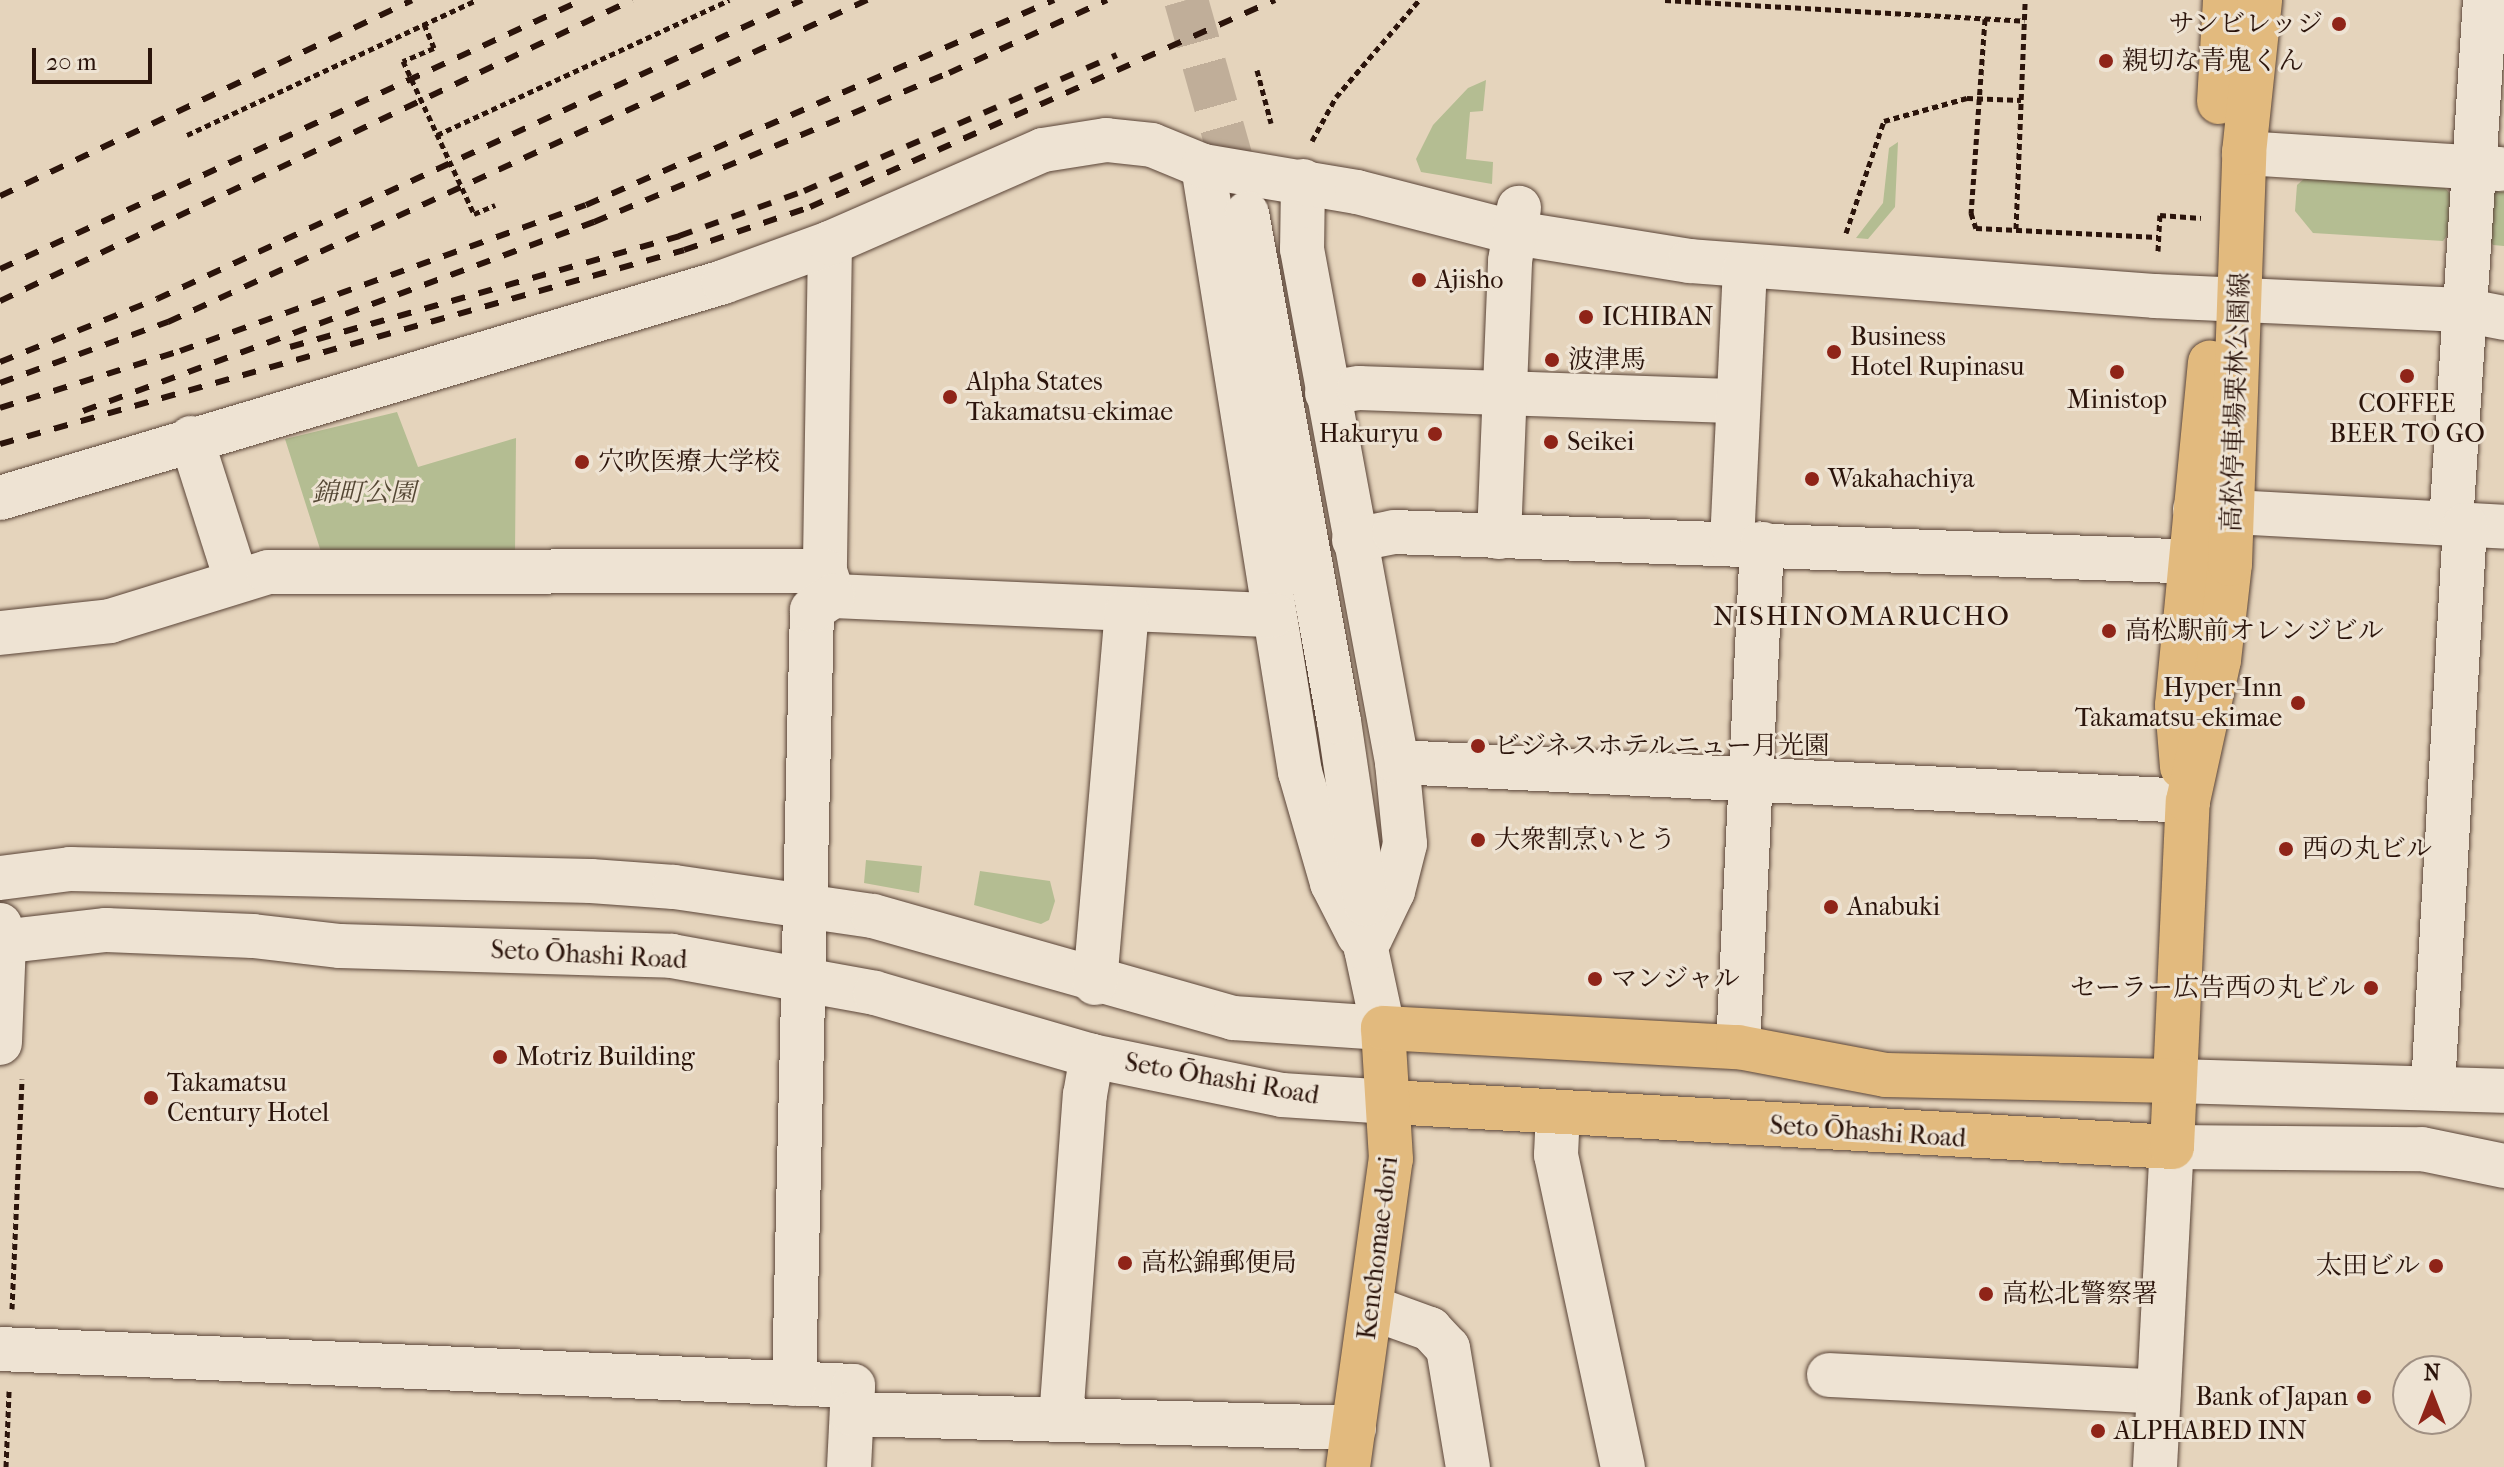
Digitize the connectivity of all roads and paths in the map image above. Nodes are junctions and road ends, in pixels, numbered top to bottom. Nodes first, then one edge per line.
1 (476, 0) edge
2 (729, 0) edge
3 (1419, 0) edge
4 (1665, 0) edge
5 (2025, 0) edge
6 (2225, 0) edge
7 (2260, 0) edge
8 (2485, 0) edge
9 (1985, 19) junction
10 (2024, 21) junction
11 (424, 24) junction
12 (1257, 70) dead end
13 (1976, 98) junction
14 (2021, 100) junction
15 (1271, 123) dead end
16 (187, 135) dead end
17 (437, 135) junction
18 (2244, 153) junction
19 (1306, 165) junction
20 (1203, 166) junction
21 (2489, 168) edge
22 (495, 205) dead end
23 (1247, 213) tunnel mouth
24 (2202, 218) dead end
25 (1517, 221) junction
26 (2016, 229) junction
27 (1846, 234) dead end
28 (2158, 237) junction
29 (830, 243) junction
30 (2158, 251) dead end
31 (1745, 268) junction
32 (2226, 287) junction
33 (2484, 300) edge
34 (1504, 392) junction
35 (1327, 393) junction
36 (1738, 401) junction
37 (191, 438) junction
38 (0, 498) edge
39 (2214, 511) junction
40 (2473, 525) edge
41 (1499, 537) junction
42 (1354, 540) junction
43 (1747, 543) junction
44 (2210, 563) junction
45 (236, 579) junction
46 (829, 583) junction
47 (1127, 611) junction
48 (1274, 615) junction
49 (0, 633) edge
50 (1397, 762) junction
51 (1751, 779) junction
52 (2188, 801) junction
53 (0, 878) edge
54 (806, 906) junction
55 (1, 938) edge
56 (1366, 949) junction
57 (807, 979) junction
58 (1095, 983) junction
59 (1383, 1028) junction
60 (1738, 1047) junction
61 (11, 1053) edge
62 (1092, 1056) junction
63 (2174, 1081) junction
64 (2433, 1087) junction
65 (2504, 1091) edge
66 (1390, 1102) junction
67 (1558, 1112) junction
68 (2172, 1147) junction
69 (2504, 1166) edge
70 (1372, 1308) junction
71 (5, 1350) edge
72 (1829, 1375) dead end
73 (794, 1384) junction
74 (2159, 1392) junction
75 (852, 1414) junction
76 (1061, 1419) junction
77 (1351, 1448) edge
78 (6, 1467) edge
79 (849, 1467) edge
80 (1468, 1467) edge
81 (1623, 1467) edge
82 (2155, 1467) edge

1 - 11 path
2 - 17 path
3 - 19 path
4 - 9 path
5 - 10 path
6 - 32 main road, 高松停車場栗林公園線
7 - 18 main road, 高松停車場栗林公園線
8 - 21 street
9 - 10 path
9 - 13 path
10 - 14 path
11 - 16 path
11 - 17 path
12 - 15 path
13 - 14 path
13 - 26 path
13 - 27 path
14 - 26 path
17 - 22 path
18 - 21 street
18 - 32 main road, 高松停車場栗林公園線
19 - 20 street
19 - 25 street
19 - 35 street
20 - 29 street
20 - 48 street
21 - 33 street
23 - 56 street
24 - 28 path
25 - 31 street
25 - 32 street
25 - 34 street
26 - 28 path
28 - 30 path
29 - 37 street
29 - 46 street
31 - 32 street
31 - 36 street
32 - 33 street
32 - 39 main road, 高松停車場栗林公園線
33 - 40 street
34 - 35 street
34 - 36 street
34 - 41 street
35 - 42 street
36 - 43 street
37 - 38 street
37 - 45 street
39 - 40 street
39 - 44 main road, 高松停車場栗林公園線
40 - 64 street
41 - 42 street
41 - 43 street
42 - 50 street
43 - 44 street
43 - 51 street
44 - 52 main road, 高松停車場栗林公園線
45 - 46 street
45 - 49 street
46 - 47 street
46 - 54 street
47 - 48 street
47 - 58 street
48 - 56 street
50 - 51 street
50 - 56 street
51 - 52 street
51 - 60 street
52 - 63 main road, 高松停車場栗林公園線
53 - 54 street
54 - 57 street
54 - 58 street
55 - 57 street, Seto Ōhashi Road
55 - 61 street
56 - 59 street
57 - 62 street, Seto Ōhashi Road
57 - 73 street
58 - 59 street
59 - 60 main road
59 - 66 main road, Kenchomae-dori
60 - 63 main road
61 - 71 path
62 - 66 street, Seto Ōhashi Road
62 - 76 street
63 - 64 street
63 - 68 main road, 高松停車場栗林公園線
64 - 65 street
66 - 67 main road, Seto Ōhashi Road
66 - 70 main road, Kenchomae-dori
67 - 68 main road, Seto Ōhashi Road
67 - 81 street
68 - 69 street, Seto Ōhashi Road
68 - 74 street
70 - 77 main road, Kenchomae-dori
70 - 80 street
71 - 73 street
71 - 78 path
72 - 74 street
73 - 75 street
74 - 82 street
75 - 76 street
75 - 79 street
76 - 77 street

